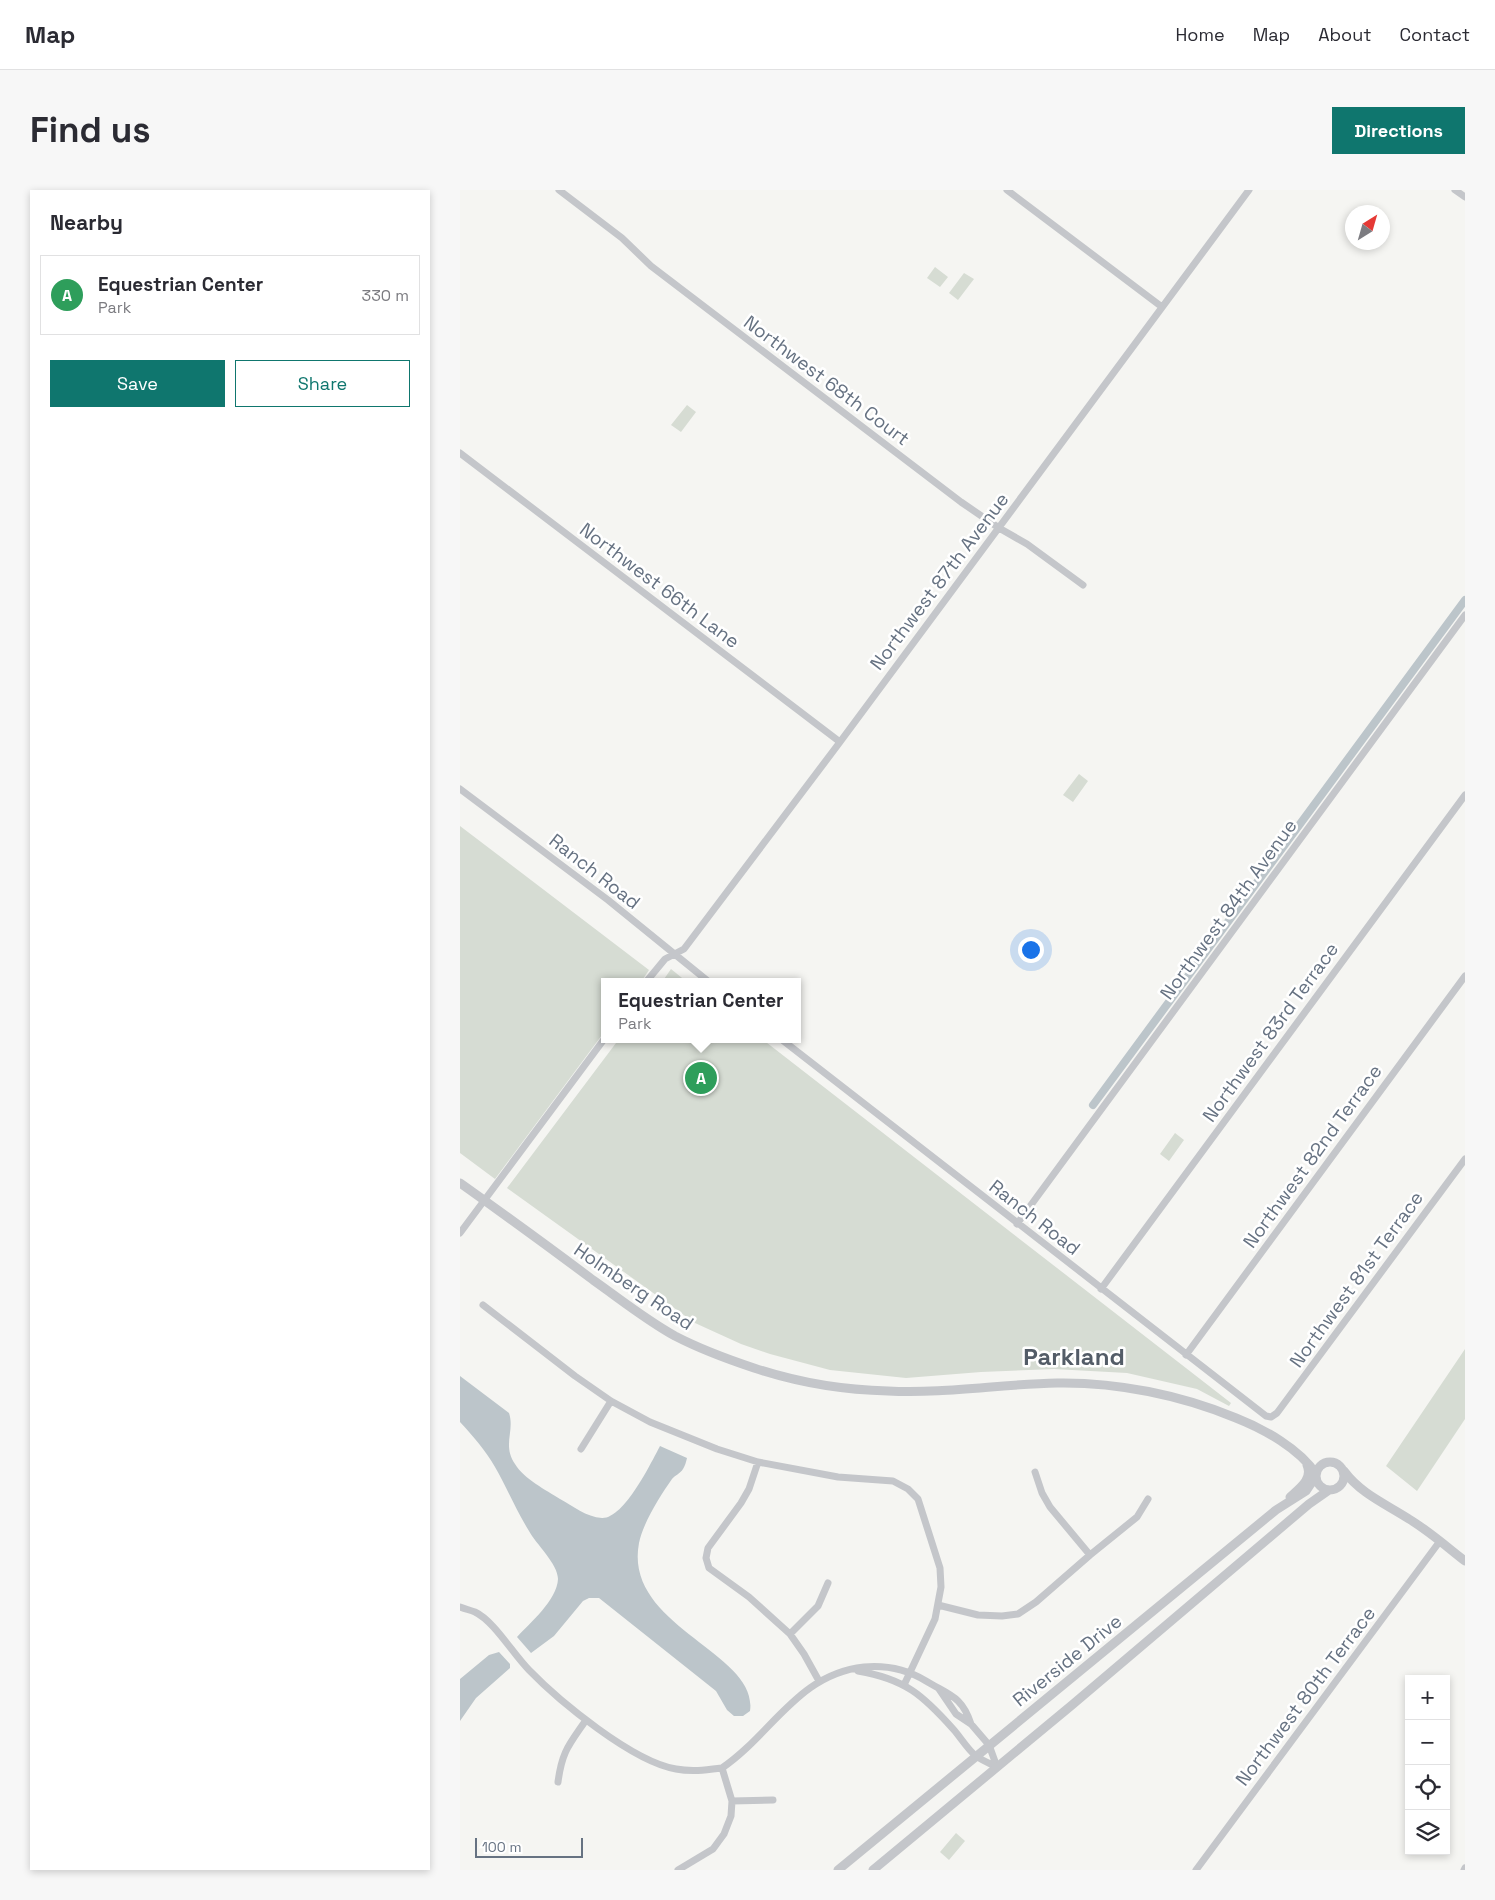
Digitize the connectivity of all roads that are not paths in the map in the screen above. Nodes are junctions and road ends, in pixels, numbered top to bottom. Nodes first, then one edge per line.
1 (559, 190) edge
2 (1007, 190) edge
3 (1249, 190) edge
4 (1455, 190) edge
5 (1465, 197) edge
6 (1162, 307) junction
7 (460, 453) edge
8 (999, 528) junction
9 (1083, 586) dead end
10 (1465, 614) edge
11 (840, 742) junction
12 (460, 789) edge
13 (1465, 795) edge
14 (674, 954) junction
15 (1465, 976) edge
16 (649, 978) edge
17 (704, 978) edge
18 (601, 1043) edge
19 (786, 1043) edge
20 (1465, 1159) edge
21 (460, 1183) edge
22 (484, 1200) junction
23 (1017, 1224) junction
24 (460, 1233) edge
25 (1101, 1289) junction
26 (484, 1305) dead end
27 (1186, 1355) junction
28 (611, 1401) junction
29 (1270, 1417) joint
30 (582, 1449) dead end
31 (1302, 1456) junction
32 (758, 1462) junction
33 (1328, 1462) junction
34 (1344, 1471) junction
35 (1036, 1472) dead end
36 (1316, 1475) junction
37 (1333, 1489) junction
38 (1367, 1494) junction
39 (1148, 1499) dead end
40 (1276, 1510) junction
41 (1440, 1541) junction
42 (1090, 1555) junction
43 (1465, 1561) edge
44 (828, 1584) dead end
45 (938, 1605) junction
46 (460, 1607) edge
47 (790, 1634) junction
48 (847, 1669) junction
49 (910, 1673) junction
50 (819, 1682) junction
51 (904, 1684) junction
52 (939, 1689) junction
53 (947, 1701) junction
54 (936, 1711) junction
55 (586, 1720) junction
56 (971, 1724) junction
57 (989, 1745) junction
58 (975, 1756) junction
59 (997, 1767) junction
60 (722, 1768) junction
61 (558, 1782) dead end
62 (732, 1800) junction
63 (773, 1800) dead end
64 (678, 1870) edge
65 (838, 1870) edge
66 (873, 1870) edge
67 (1196, 1870) edge

1 - 8 street, Northwest 68th Court
2 - 6 street
3 - 6 street, Northwest 87th Avenue
4 - 5 street
6 - 8 street, Northwest 87th Avenue
7 - 11 street, Northwest 66th Lane
8 - 9 street, Northwest 68th Court
8 - 11 street, Northwest 87th Avenue
10 - 23 street, Northwest 84th Avenue
11 - 14 street, Northwest 87th Avenue
12 - 14 street, Ranch Road
13 - 25 street, Northwest 83rd Terrace
14 - 16 street, Northwest 87th Avenue
14 - 17 street, Ranch Road
15 - 27 street, Northwest 82nd Terrace
18 - 22 street
19 - 23 street, Ranch Road
20 - 29 street, Northwest 81st Terrace
21 - 22 street, Holmberg Road
22 - 24 street
22 - 31 street, Holmberg Road
23 - 25 street, Ranch Road
25 - 27 street, Ranch Road
26 - 28 street
27 - 29 street, Ranch Road
28 - 30 street
28 - 32 street
31 - 33 street, Holmberg Road
31 - 36 street, Holmberg Road
31 - 40 street
32 - 45 street
32 - 47 street
33 - 34 street
33 - 36 street
34 - 37 street
34 - 38 street
35 - 42 street
36 - 37 street
36 - 40 street, Riverside Drive
37 - 38 street
37 - 59 street, Riverside Drive
38 - 41 street
39 - 42 street
40 - 57 street, Riverside Drive
41 - 43 street
41 - 67 street, Northwest 80th Terrace
42 - 45 street
44 - 47 street
45 - 49 street
46 - 55 street
47 - 50 street
48 - 49 street
48 - 50 street
48 - 51 street
49 - 51 street
49 - 52 street
50 - 60 street
51 - 54 street
52 - 53 street
52 - 56 street
53 - 54 street
53 - 56 street
54 - 58 street
55 - 60 street
55 - 61 street
56 - 57 street
57 - 58 street, Riverside Drive
57 - 59 street
58 - 59 street
58 - 65 street, Riverside Drive
59 - 66 street, Riverside Drive
60 - 62 street
62 - 63 street
62 - 64 street

